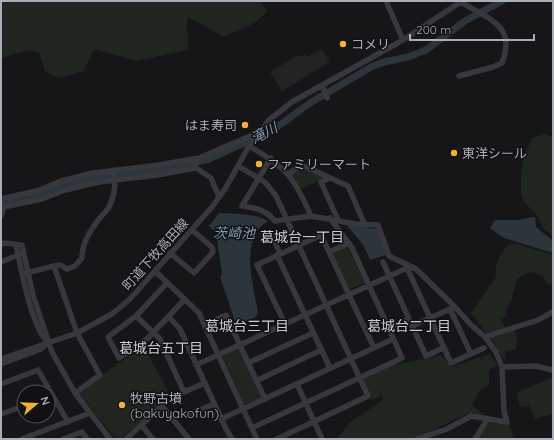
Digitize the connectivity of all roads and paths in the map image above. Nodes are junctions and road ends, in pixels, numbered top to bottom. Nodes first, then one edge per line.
1 (386, 1) edge
2 (462, 1) edge
3 (403, 40) junction
4 (458, 76) dead end
5 (322, 87) junction
6 (327, 98) dead end
7 (258, 133) junction
8 (249, 146) junction
9 (271, 158) junction
10 (194, 159) junction
11 (238, 166) junction
12 (196, 168) junction
13 (114, 170) junction
14 (289, 174) junction
15 (259, 178) junction
16 (330, 178) junction
17 (115, 180) junction
18 (19, 194) junction
19 (219, 197) junction
20 (2, 202) edge
21 (21, 203) junction
22 (1, 216) edge
23 (311, 216) junction
24 (287, 218) junction
25 (330, 218) junction
26 (338, 220) junction
27 (365, 225) junction
28 (192, 230) junction
29 (272, 235) dead end
30 (349, 243) junction
31 (1, 245) edge
32 (299, 245) junction
33 (329, 252) junction
34 (170, 253) junction
35 (21, 255) junction
36 (279, 255) junction
37 (1, 262) edge
38 (382, 262) dead end
39 (54, 266) junction
40 (155, 271) junction
41 (25, 273) junction
42 (389, 276) junction
43 (167, 283) junction
44 (369, 285) junction
45 (349, 294) junction
46 (185, 299) junction
47 (327, 305) junction
48 (553, 312) edge
49 (305, 315) junction
50 (136, 316) junction
51 (169, 317) junction
52 (430, 318) junction
53 (409, 319) junction
54 (285, 324) junction
55 (204, 325) junction
56 (412, 326) junction
57 (389, 329) junction
58 (77, 333) junction
59 (154, 333) junction
60 (314, 333) junction
61 (485, 337) junction
62 (393, 339) junction
63 (48, 343) junction
64 (240, 345) junction
65 (374, 348) junction
66 (444, 348) junction
67 (484, 348) dead end
68 (322, 350) junction
69 (471, 354) junction
70 (218, 355) junction
71 (1, 359) edge
72 (351, 359) junction
73 (248, 363) junction
74 (1, 364) edge
75 (196, 365) junction
76 (502, 367) junction
77 (330, 368) junction
78 (553, 370) edge
79 (360, 378) junction
80 (256, 381) junction
81 (204, 383) junction
82 (1, 384) edge
83 (44, 384) edge
84 (297, 384) junction
85 (75, 393) junction
86 (264, 399) junction
87 (306, 403) junction
88 (214, 404) junction
89 (56, 405) edge
90 (16, 409) edge
91 (243, 409) junction
92 (90, 413) junction
93 (1, 414) edge
94 (190, 414) dead end
95 (221, 418) junction
96 (487, 420) junction
97 (68, 422) junction
98 (314, 422) junction
99 (142, 426) junction
100 (252, 428) junction
101 (66, 438) edge
102 (22, 439) edge
103 (87, 439) edge
104 (110, 439) edge
105 (126, 439) edge
106 (153, 439) edge
107 (189, 439) edge
108 (232, 439) edge
109 (257, 439) edge
110 (277, 439) edge
111 (322, 439) edge
112 (417, 439) edge
113 (475, 439) edge

1 - 3 street
2 - 3 street
2 - 4 street
3 - 5 street
5 - 6 street
5 - 7 street
7 - 8 street, 町道下牧高田線
7 - 10 street
8 - 9 street
8 - 11 street, 町道下牧高田線
9 - 14 street
9 - 15 street
10 - 12 street
10 - 13 street
11 - 15 street
11 - 19 street, 町道下牧高田線
12 - 17 street
12 - 19 street
13 - 17 street
13 - 18 street
14 - 16 street
14 - 23 street
15 - 24 street
15 - 24 street
16 - 26 street
16 - 27 street
17 - 21 street
17 - 39 street
18 - 20 street
18 - 21 street
19 - 28 street, 町道下牧高田線
20 - 21 street
20 - 22 street
23 - 24 street
23 - 25 street
24 - 32 street
25 - 26 street
25 - 30 street
26 - 27 street
27 - 61 street
28 - 34 street, 町道下牧高田線
28 - 34 street
29 - 36 street
30 - 33 street
30 - 44 street
31 - 35 street
32 - 33 street
32 - 36 street
32 - 47 street
33 - 45 street
34 - 40 street, 町道下牧高田線
35 - 37 street
35 - 41 street
36 - 49 street
36 - 54 street
38 - 42 street
39 - 41 street
39 - 58 street
40 - 43 street
40 - 58 street, 町道下牧高田線
41 - 63 street
42 - 44 street
42 - 52 street
42 - 53 street
43 - 46 street
43 - 50 street
44 - 45 street
44 - 57 street
45 - 47 street
45 - 65 street
46 - 51 street
46 - 55 street
47 - 49 street
47 - 72 street
48 - 61 street
49 - 54 street
49 - 60 street
50 - 59 street
50 - 59 street
51 - 59 street
51 - 75 street
52 - 56 street
52 - 66 street
52 - 69 street
53 - 56 street
53 - 57 street
54 - 64 street
55 - 64 street
55 - 70 street
56 - 66 street
57 - 62 street
58 - 63 street, 町道下牧高田線
58 - 85 street
59 - 81 street
60 - 68 street
60 - 73 street
61 - 76 street
62 - 65 street
62 - 79 street
63 - 71 street
63 - 74 street
63 - 85 street
64 - 70 street
64 - 73 street
65 - 72 street
66 - 69 street
67 - 69 street
68 - 77 street
68 - 80 street
70 - 75 street
70 - 91 street
72 - 77 street
72 - 79 street
73 - 80 street
75 - 81 street
76 - 78 street
76 - 96 street
77 - 84 street
79 - 87 street
79 - 98 street
80 - 86 street
81 - 88 street
82 - 83 street
84 - 86 street
84 - 87 street
85 - 92 street
86 - 91 street
87 - 98 street
87 - 100 street
88 - 94 street
88 - 95 street
89 - 97 street
90 - 93 street
91 - 95 street
91 - 100 street
92 - 97 street
92 - 104 street
95 - 108 street
96 - 112 street
96 - 113 street
97 - 102 street
98 - 110 street
98 - 111 street
99 - 105 street
99 - 106 street
99 - 107 street
100 - 109 street
101 - 103 street

